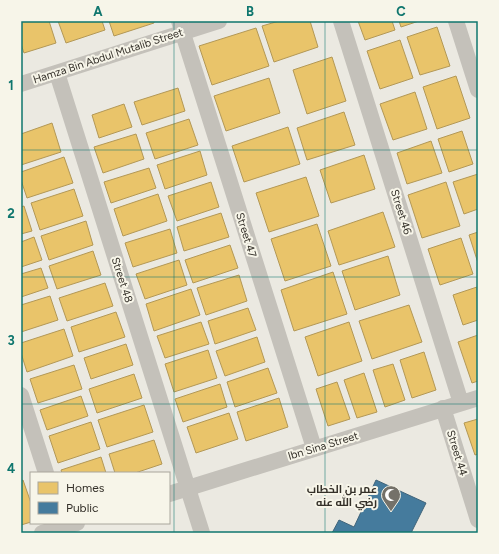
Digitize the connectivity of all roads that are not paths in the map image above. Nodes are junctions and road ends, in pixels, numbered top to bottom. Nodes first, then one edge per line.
1 (219, 21) edge
2 (340, 21) edge
3 (456, 21) edge
4 (181, 27) edge
5 (57, 72) junction
6 (21, 84) edge
7 (478, 90) edge
8 (21, 396) edge
9 (478, 398) edge
10 (461, 403) junction
11 (443, 408) junction
12 (314, 448) junction
13 (46, 472) edge
14 (188, 488) junction
15 (170, 494) edge
16 (478, 520) edge
17 (66, 527) edge
18 (42, 533) edge
19 (202, 533) edge

1 - 4 street, Hamza Bin Abdul Mutalib Street
2 - 10 street, Street 46
3 - 7 street
4 - 5 street, Hamza Bin Abdul Mutalib Street
4 - 12 street, Street 47
5 - 6 street, Hamza Bin Abdul Mutalib Street
5 - 14 street, Street 48
8 - 13 street
9 - 10 street, Ibn Sina Street
10 - 11 street, Ibn Sina Street
11 - 12 street, Ibn Sina Street
11 - 16 street, Street 44
12 - 14 street, Ibn Sina Street
14 - 15 street, Ibn Sina Street
14 - 19 street, Street 48
17 - 18 street

